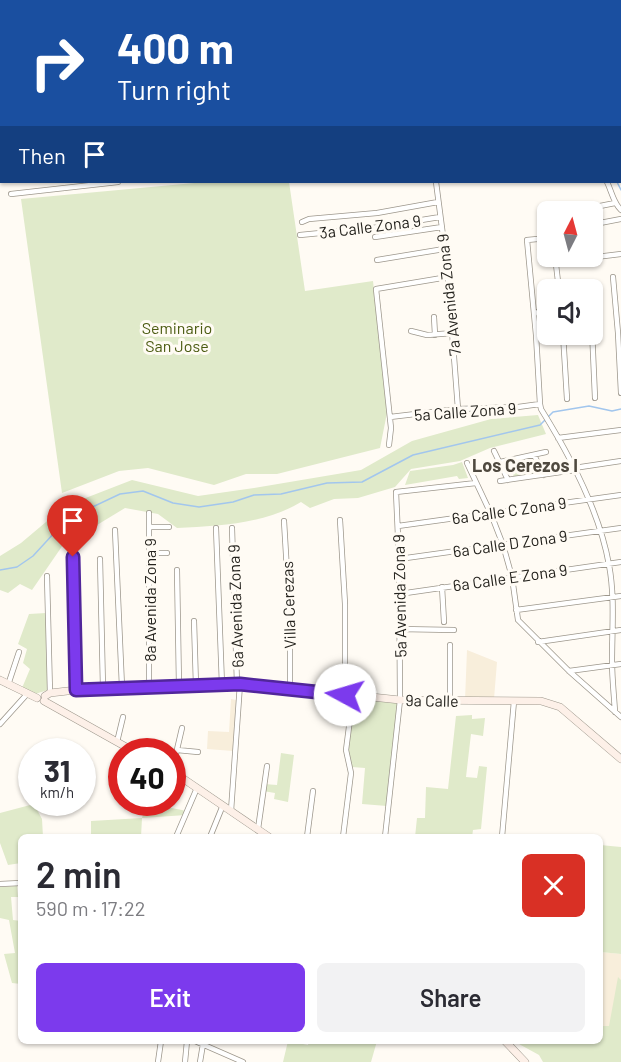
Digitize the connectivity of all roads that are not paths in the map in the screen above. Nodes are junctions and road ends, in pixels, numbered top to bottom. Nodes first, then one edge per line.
1 (97, 183) edge
2 (436, 183) edge
3 (608, 183) edge
4 (76, 184) edge
5 (11, 194) dead end
6 (438, 202) junction
7 (615, 203) junction
8 (603, 205) edge
9 (621, 210) edge
10 (440, 217) junction
11 (621, 219) edge
12 (302, 222) dead end
13 (603, 222) edge
14 (442, 227) junction
15 (300, 235) dead end
16 (375, 237) dead end
17 (537, 239) edge
18 (444, 249) junction
19 (621, 254) edge
20 (603, 256) edge
21 (377, 260) dead end
22 (448, 277) junction
23 (613, 277) dead end
24 (534, 313) junction
25 (537, 313) edge
26 (434, 317) dead end
27 (411, 332) dead end
28 (453, 333) junction
29 (435, 335) junction
30 (564, 345) edge
31 (593, 345) edge
32 (621, 393) edge
33 (595, 398) dead end
34 (567, 399) dead end
35 (540, 407) junction
36 (458, 409) junction
37 (390, 417) junction
38 (620, 431) edge
39 (558, 438) junction
40 (389, 445) dead end
41 (494, 451) dead end
42 (546, 452) dead end
43 (534, 455) junction
44 (621, 461) edge
45 (500, 462) junction
46 (466, 463) dead end
47 (575, 469) junction
48 (544, 475) junction
49 (508, 480) junction
50 (500, 481) dead end
51 (476, 483) junction
52 (621, 495) edge
53 (588, 499) junction
54 (149, 513) dead end
55 (491, 513) junction
56 (340, 520) dead end
57 (284, 521) dead end
58 (398, 526) junction
59 (149, 527) junction
60 (169, 527) dead end
61 (216, 528) dead end
62 (232, 528) dead end
63 (621, 528) edge
64 (115, 530) dead end
65 (599, 531) junction
66 (72, 537) dead end
67 (503, 545) junction
68 (149, 553) junction
69 (167, 553) dead end
70 (100, 559) dead end
71 (399, 559) junction
72 (621, 562) edge
73 (609, 564) junction
74 (177, 570) dead end
75 (47, 576) dead end
76 (512, 577) junction
77 (442, 587) junction
78 (399, 594) junction
79 (621, 596) edge
80 (612, 597) junction
81 (516, 610) junction
82 (194, 621) dead end
83 (444, 622) dead end
84 (399, 628) junction
85 (454, 630) dead end
86 (621, 630) edge
87 (612, 631) junction
88 (538, 642) junction
89 (450, 645) dead end
90 (19, 652) dead end
91 (621, 664) edge
92 (612, 665) junction
93 (569, 671) junction
94 (0, 680) edge
95 (8, 684) junction
96 (239, 684) junction
97 (222, 685) junction
98 (179, 686) junction
99 (196, 686) junction
100 (122, 687) junction
101 (149, 687) junction
102 (103, 688) junction
103 (290, 689) junction
104 (76, 690) junction
105 (28, 693) junction
106 (349, 696) junction
107 (44, 697) junction
108 (621, 698) edge
109 (615, 699) junction
110 (400, 700) junction
111 (514, 700) junction
112 (445, 703) junction
113 (615, 712) junction
114 (123, 717) dead end
115 (621, 717) edge
116 (0, 724) edge
117 (182, 728) dead end
118 (111, 738) edge
119 (118, 738) edge
120 (180, 738) edge
121 (186, 751) edge
122 (198, 752) dead end
123 (621, 759) edge
124 (267, 766) dead end
125 (186, 780) edge
126 (198, 788) junction
127 (314, 790) dead end
128 (223, 806) junction
129 (231, 811) junction
130 (258, 829) junction
131 (177, 834) edge
132 (211, 834) edge
133 (265, 834) edge
134 (307, 834) edge
135 (343, 834) edge
136 (385, 834) edge
137 (502, 834) edge
138 (18, 883) edge
139 (0, 884) edge
140 (161, 1044) edge
141 (188, 1044) edge
142 (199, 1044) edge
143 (203, 1044) edge
144 (508, 1044) edge
145 (158, 1062) edge
146 (185, 1062) edge
147 (200, 1062) edge
148 (243, 1062) edge
149 (525, 1062) edge

1 - 4 street
2 - 6 street, 7a Avenida Zona 9
3 - 7 street
4 - 5 street
6 - 10 street, 7a Avenida Zona 9
6 - 12 street
7 - 8 street
7 - 9 street
10 - 14 street, 7a Avenida Zona 9
10 - 15 street, 3a Calle Zona 9
11 - 13 street
14 - 16 street
14 - 18 street, 7a Avenida Zona 9
17 - 24 street
18 - 21 street
18 - 22 street, 7a Avenida Zona 9
19 - 20 street
22 - 28 street, 7a Avenida Zona 9
22 - 37 street
23 - 32 street
24 - 25 street
24 - 35 street
26 - 29 street
27 - 29 street
28 - 29 street
28 - 36 street, 7a Avenida Zona 9
30 - 34 street
31 - 33 street
35 - 36 street, 5a Calle Zona 9
35 - 39 street
36 - 37 street, 5a Calle Zona 9
37 - 40 street
38 - 39 street
39 - 47 street
41 - 45 street
42 - 43 street
43 - 45 street
43 - 48 street
44 - 47 street
45 - 49 street
46 - 51 street
47 - 48 street
47 - 53 street
48 - 49 street
49 - 50 street
51 - 55 street
51 - 58 street, 5a Avenida Zona 9
52 - 53 street, 6a Calle C Zona 9
53 - 55 street, 6a Calle C Zona 9
53 - 65 street
54 - 59 street, 8a Avenida Zona 9
55 - 58 street, 6a Calle C Zona 9
55 - 67 street
56 - 106 street
57 - 103 street, Villa Cerezas
58 - 71 street, 5a Avenida Zona 9
59 - 60 street
59 - 68 street, 8a Avenida Zona 9
61 - 97 street
62 - 96 street, 6a Avenida Zona 9
63 - 65 street, 6a Calle D Zona 9
64 - 100 street
65 - 67 street, 6a Calle D Zona 9
65 - 73 street
66 - 104 street
67 - 71 street, 6a Calle D Zona 9
67 - 76 street
68 - 69 street
68 - 101 street, 8a Avenida Zona 9
70 - 102 street
71 - 78 street, 5a Avenida Zona 9
72 - 73 street, 6a Calle E Zona 9
73 - 76 street, 6a Calle E Zona 9
73 - 80 street
74 - 98 street
75 - 107 street
76 - 77 street, 6a Calle E Zona 9
76 - 81 street
77 - 78 street, 6a Calle E Zona 9
77 - 83 street
78 - 84 street, 5a Avenida Zona 9
79 - 80 street
80 - 81 street
80 - 87 street
81 - 88 street
82 - 99 street
84 - 85 street
84 - 110 street, 5a Avenida Zona 9
86 - 87 street
87 - 88 street
87 - 92 street
88 - 93 street
89 - 112 street
90 - 95 street
91 - 92 street
92 - 93 street
92 - 109 street
93 - 113 street
94 - 95 street
95 - 105 street
96 - 97 street, 9a Calle
96 - 103 street, 9a Calle
96 - 129 street, 6a Avenida Zona 9
97 - 99 street, 9a Calle
98 - 99 street, 9a Calle
98 - 101 street, 9a Calle
100 - 101 street, 9a Calle
100 - 102 street, 9a Calle
102 - 104 street, 9a Calle
103 - 106 street, 9a Calle
104 - 107 street, 9a Calle
105 - 107 street
105 - 116 street
106 - 110 street, 9a Calle
106 - 135 street
107 - 118 street
108 - 109 street
109 - 113 street
110 - 112 street, 9a Calle
110 - 136 street, 5a Avenida Zona 9
111 - 112 street, 9a Calle
111 - 123 street, 9a Calle
111 - 137 street
113 - 115 street
114 - 119 street
117 - 120 street
121 - 122 street
124 - 130 street
125 - 126 street
126 - 128 street
126 - 131 street
127 - 134 street
128 - 129 street
128 - 132 street
129 - 130 street
130 - 133 street
138 - 139 street
140 - 145 street
141 - 146 street
142 - 147 street
143 - 148 street
144 - 149 street

